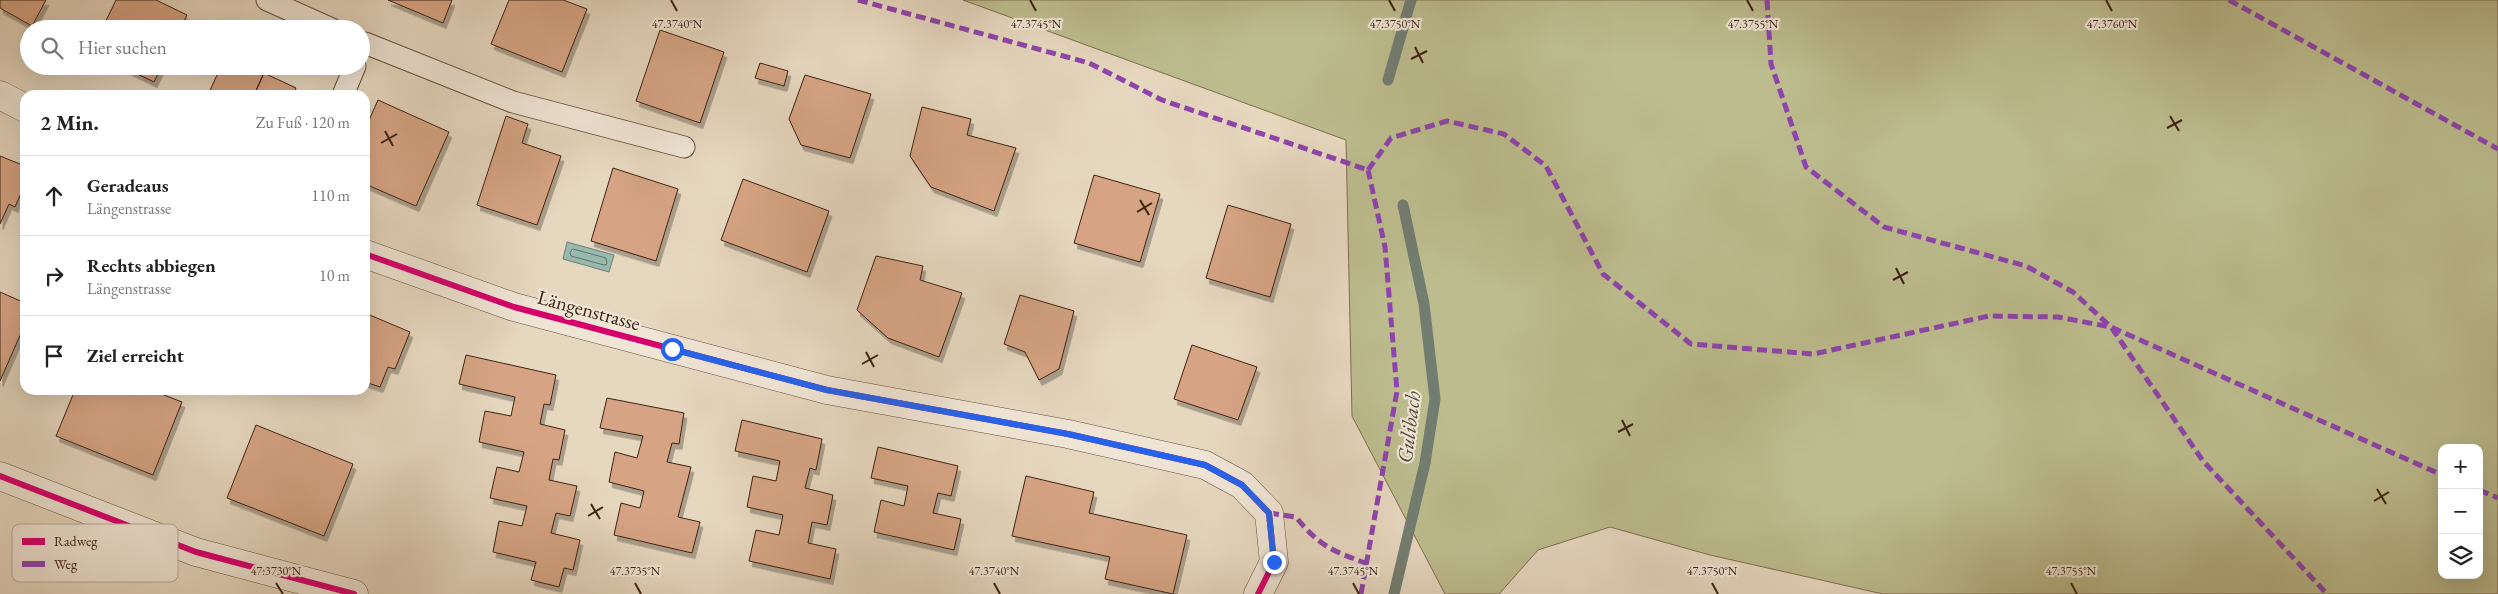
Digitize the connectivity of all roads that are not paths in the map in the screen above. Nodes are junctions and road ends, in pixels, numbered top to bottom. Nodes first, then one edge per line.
1 (266, 0) edge
2 (312, 20) edge
3 (370, 48) edge
4 (351, 75) edge
5 (345, 90) edge
6 (0, 95) edge
7 (20, 105) edge
8 (684, 147) dead end
9 (370, 256) edge
10 (0, 476) edge
11 (124, 524) edge
12 (178, 545) edge
13 (354, 594) edge
14 (1258, 594) edge

1 - 2 lane
3 - 8 lane
4 - 5 lane
6 - 7 street
9 - 14 street, Längenstrasse
10 - 11 street
12 - 13 street

